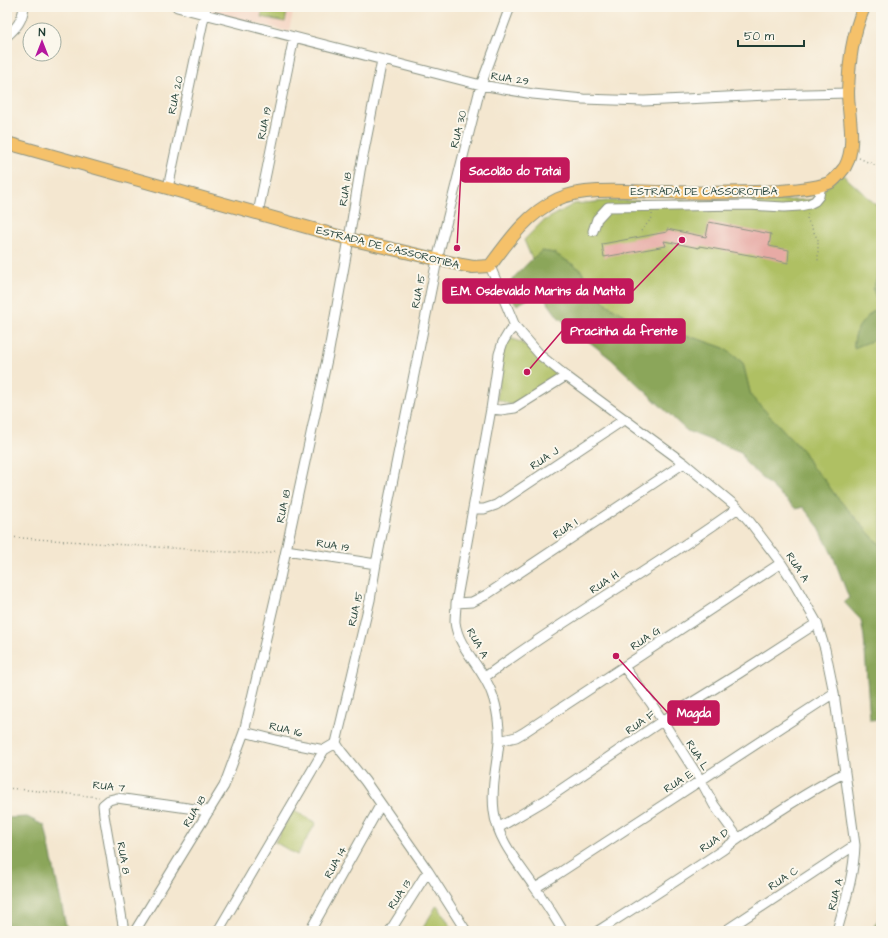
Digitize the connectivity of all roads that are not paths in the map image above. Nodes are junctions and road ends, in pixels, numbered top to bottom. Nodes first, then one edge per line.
1 (24, 7) edge
2 (177, 7) edge
3 (510, 7) edge
4 (864, 7) edge
5 (205, 10) edge
6 (7, 36) edge
7 (294, 37) junction
8 (382, 60) junction
9 (481, 85) junction
10 (848, 93) junction
11 (7, 143) edge
12 (821, 185) junction
13 (168, 188) junction
14 (258, 213) junction
15 (593, 231) dead end
16 (349, 239) junction
17 (436, 260) junction
18 (490, 266) junction
19 (515, 326) junction
20 (566, 376) junction
21 (491, 409) junction
22 (625, 419) junction
23 (684, 463) junction
24 (738, 508) junction
25 (474, 509) junction
26 (286, 550) junction
27 (781, 563) junction
28 (376, 564) junction
29 (456, 603) junction
30 (817, 623) junction
31 (624, 667) junction
32 (485, 677) junction
33 (834, 693) junction
34 (662, 721) junction
35 (244, 732) junction
36 (499, 741) junction
37 (336, 743) junction
38 (324, 750) junction
39 (844, 773) junction
40 (700, 781) junction
41 (117, 798) joint
42 (381, 804) junction
43 (209, 811) junction
44 (498, 828) junction
45 (738, 838) junction
46 (855, 845) junction
47 (428, 871) junction
48 (535, 888) junction
49 (124, 931) edge
50 (135, 931) edge
51 (218, 931) edge
52 (310, 931) edge
53 (390, 931) edge
54 (465, 931) edge
55 (564, 931) edge
56 (598, 931) edge
57 (725, 931) edge
58 (837, 931) edge

1 - 6 street
2 - 5 street, RUA 29
3 - 9 street, RUA 30
4 - 10 main road, ESTRADA DE CASSOROTIBA
5 - 7 street, RUA 29
5 - 13 street, RUA 20
7 - 8 street, RUA 29
7 - 14 street, RUA 19
8 - 9 street, RUA 29
8 - 16 street, RUA 18
9 - 10 street, RUA 29
9 - 17 street, RUA 30
10 - 12 main road, ESTRADA DE CASSOROTIBA
11 - 13 main road, ESTRADA DE CASSOROTIBA
12 - 15 street
12 - 18 main road, ESTRADA DE CASSOROTIBA
13 - 14 main road, ESTRADA DE CASSOROTIBA
14 - 16 main road, ESTRADA DE CASSOROTIBA
16 - 17 main road, ESTRADA DE CASSOROTIBA
16 - 26 street, RUA 18
17 - 18 main road, ESTRADA DE CASSOROTIBA
17 - 28 street, RUA 15
18 - 19 street, RUA A
19 - 20 street, RUA A
19 - 21 street, RUA A
20 - 21 street
20 - 22 street, RUA A
21 - 25 street, RUA A
22 - 23 street, RUA A
22 - 25 street, RUA J
23 - 24 street, RUA A
23 - 29 street, RUA I
24 - 27 street, RUA A
24 - 32 street, RUA H
25 - 29 street, RUA A
26 - 28 street, RUA 19
26 - 35 street, RUA 18
27 - 30 street, RUA A
27 - 31 street, RUA G
28 - 37 street, RUA 15
29 - 32 street, RUA A
30 - 33 street, RUA A
30 - 34 street, RUA F
31 - 34 street, RUA L
31 - 36 street, RUA G
32 - 36 street, RUA A
33 - 39 street, RUA A
33 - 40 street, RUA E
34 - 40 street, RUA L
34 - 44 street, RUA F
35 - 38 street, RUA 16
35 - 43 street, RUA 18
36 - 44 street, RUA A
37 - 38 street
37 - 42 street
38 - 51 street
39 - 45 street, RUA D
39 - 46 street, RUA A
40 - 45 street, RUA L
40 - 48 street, RUA E
41 - 43 street, RUA 7
41 - 49 street, RUA 8
42 - 47 street
42 - 52 street, RUA 14
43 - 50 street, RUA 18
44 - 48 street, RUA A
45 - 56 street, RUA D
46 - 57 street, RUA C
46 - 58 street, RUA A
47 - 53 street, RUA 13
47 - 54 street
48 - 55 street, RUA A

